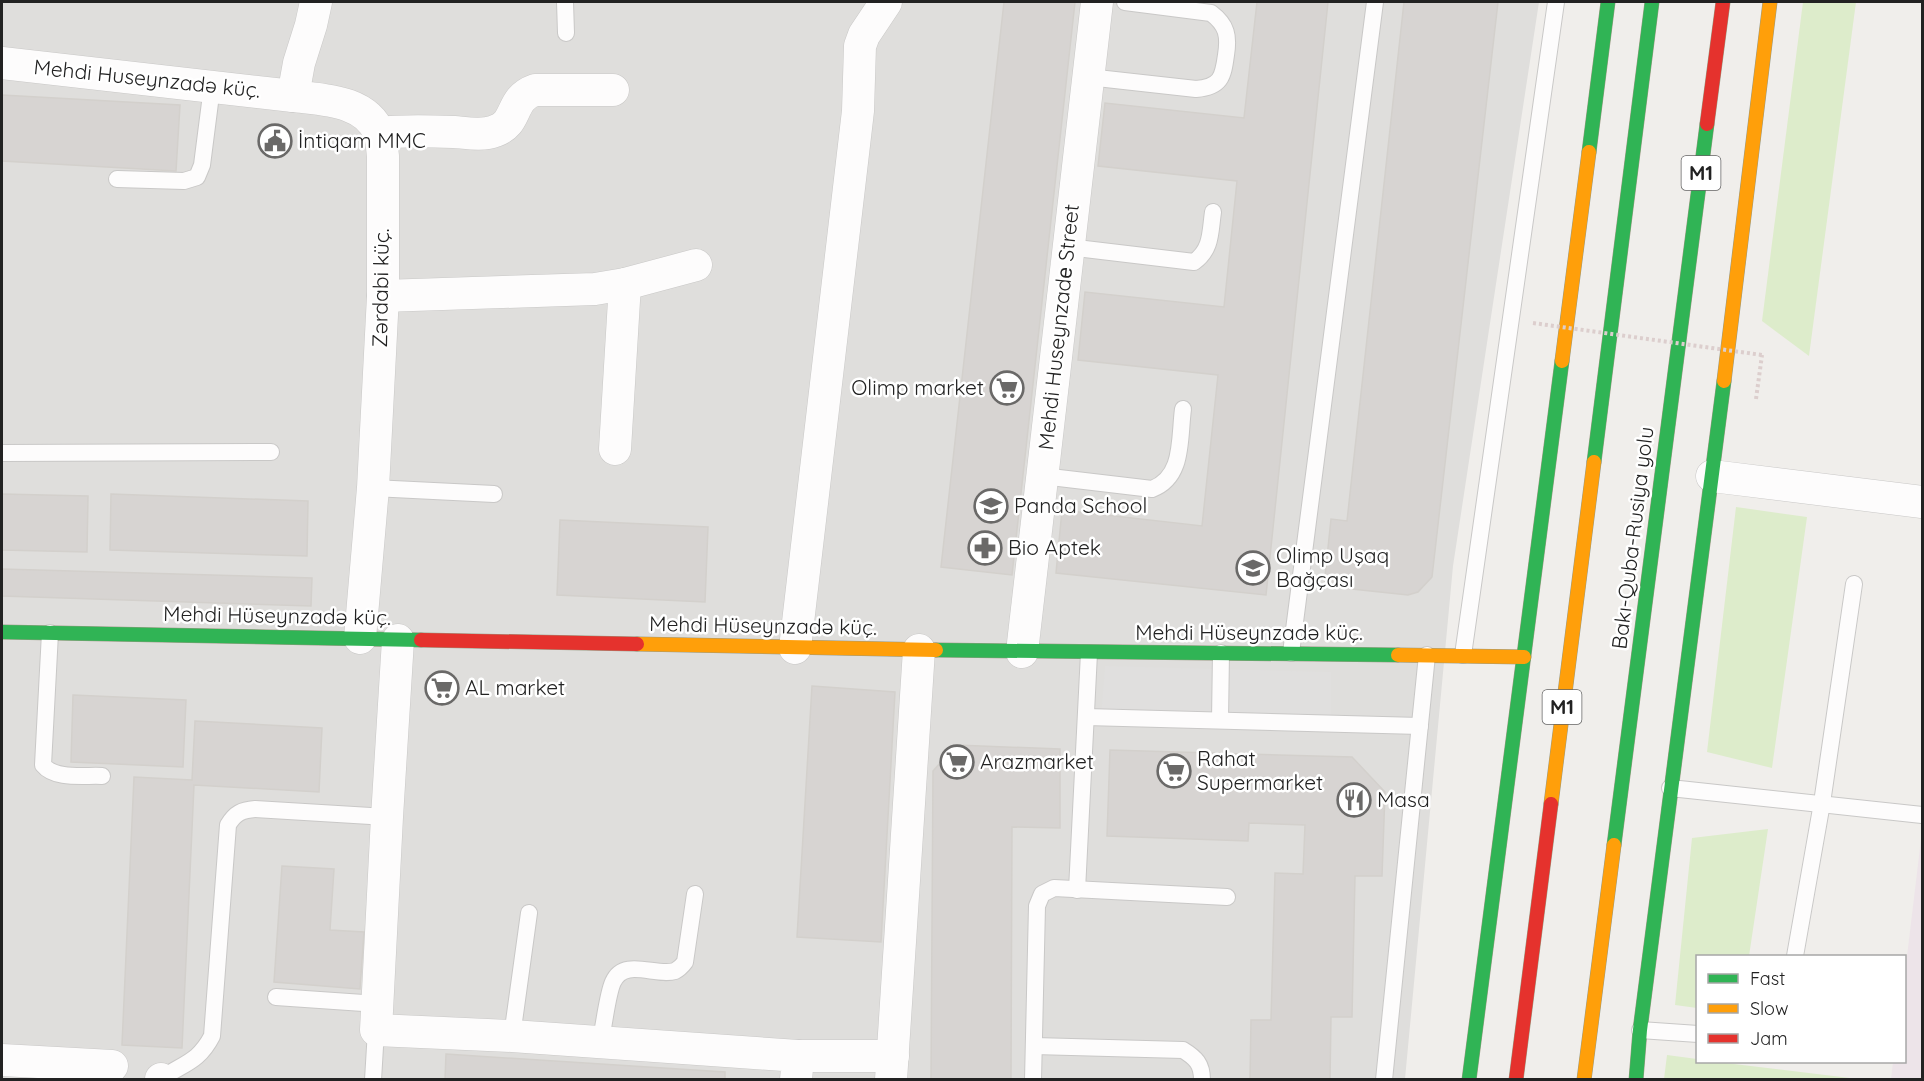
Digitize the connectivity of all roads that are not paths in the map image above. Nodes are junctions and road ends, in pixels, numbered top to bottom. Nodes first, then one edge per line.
1 (316, 2) edge
2 (565, 2) edge
3 (886, 2) edge
4 (1097, 2) edge
5 (1125, 2) edge
6 (1375, 2) edge
7 (1556, 2) edge
8 (1608, 2) edge
9 (1652, 2) edge
10 (1723, 2) edge
11 (1770, 2) edge
12 (566, 33) dead end
13 (2, 63) edge
14 (1088, 77) junction
15 (212, 87) junction
16 (613, 90) dead end
17 (293, 96) junction
18 (380, 133) junction
19 (117, 179) dead end
20 (1212, 212) dead end
21 (1068, 247) junction
22 (696, 265) dead end
23 (626, 284) junction
24 (383, 296) junction
25 (1183, 409) dead end
26 (615, 449) dead end
27 (271, 452) dead end
28 (2, 453) edge
29 (1042, 476) junction
30 (1712, 476) junction
31 (373, 488) junction
32 (494, 494) dead end
33 (1923, 502) edge
34 (1854, 584) dead end
35 (2, 632) edge
36 (50, 633) junction
37 (360, 638) junction
38 (398, 639) junction
39 (795, 648) junction
40 (919, 650) junction
41 (1022, 652) junction
42 (1089, 653) junction
43 (1221, 653) junction
44 (1291, 653) junction
45 (1427, 655) junction
46 (1463, 655) junction
47 (1524, 657) junction
48 (1086, 717) junction
49 (1220, 720) junction
50 (1420, 726) junction
51 (102, 776) dead end
52 (1670, 788) junction
53 (1822, 803) junction
54 (1923, 815) edge
55 (387, 817) junction
56 (1077, 890) junction
57 (695, 894) dead end
58 (1227, 897) dead end
59 (529, 913) dead end
60 (1795, 955) edge
61 (276, 997) dead end
62 (377, 1017) junction
63 (1640, 1030) junction
64 (1696, 1034) edge
65 (512, 1036) junction
66 (600, 1043) junction
67 (1034, 1046) junction
68 (2, 1060) edge
69 (112, 1066) dead end
70 (797, 1068) edge
71 (892, 1068) edge
72 (161, 1080) edge
73 (373, 1080) edge
74 (1033, 1080) edge
75 (1202, 1080) edge
76 (1384, 1080) edge
77 (1469, 1080) edge
78 (1516, 1080) edge
79 (1584, 1080) edge
80 (1636, 1080) edge

1 - 17 street
2 - 12 lane
3 - 39 street
4 - 14 street, Mehdi Huseynzadе Street
5 - 14 lane
6 - 44 lane
7 - 46 lane
8 - 47 main road
9 - 78 main road, M1
10 - 79 main road, Bakı-Quba-Rusiya yolu / M1
11 - 30 main road
13 - 15 street, Mehdi Huseynzadə küç.
14 - 21 street, Mehdi Huseynzadе Street
15 - 17 street, Mehdi Huseynzadə küç.
15 - 19 lane
16 - 18 street
17 - 18 street
18 - 24 street, Zərdabi küç.
20 - 21 lane
21 - 29 street, Mehdi Huseynzadе Street
22 - 23 street
23 - 24 street
23 - 26 street
24 - 31 street, Zərdabi küç.
25 - 29 lane
27 - 28 lane
29 - 41 street, Mehdi Huseynzadе Street
30 - 33 street
30 - 52 main road
31 - 32 lane
31 - 37 street, Zərdabi küç.
34 - 53 lane
35 - 36 main road, Mehdi Hüseynzadə küç.
36 - 37 main road, Mehdi Hüseynzadə küç.
36 - 51 lane
37 - 38 main road, Mehdi Hüseynzadə küç.
38 - 39 main road, Mehdi Hüseynzadə küç.
38 - 55 street
39 - 40 main road, Mehdi Hüseynzadə küç.
40 - 41 main road, Mehdi Hüseynzadə küç.
40 - 71 street
41 - 42 main road, Mehdi Hüseynzadə küç.
42 - 43 main road, Mehdi Hüseynzadə küç.
42 - 48 lane
43 - 44 main road, Mehdi Hüseynzadə küç.
43 - 49 lane
44 - 45 main road, Mehdi Hüseynzadə küç.
45 - 46 main road, Mehdi Hüseynzadə küç.
45 - 50 lane
46 - 47 main road, Mehdi Hüseynzadə küç.
47 - 77 main road
48 - 49 lane
48 - 56 lane
49 - 50 lane
50 - 76 lane
52 - 53 lane
52 - 63 main road
53 - 54 lane
53 - 60 lane
55 - 62 street
55 - 72 lane
56 - 58 lane
56 - 67 lane
57 - 66 lane
59 - 65 lane
61 - 62 lane
62 - 65 street
62 - 73 lane
63 - 64 lane
63 - 80 main road
65 - 66 street
66 - 70 street
67 - 74 lane
67 - 75 lane
68 - 69 street
70 - 71 street

